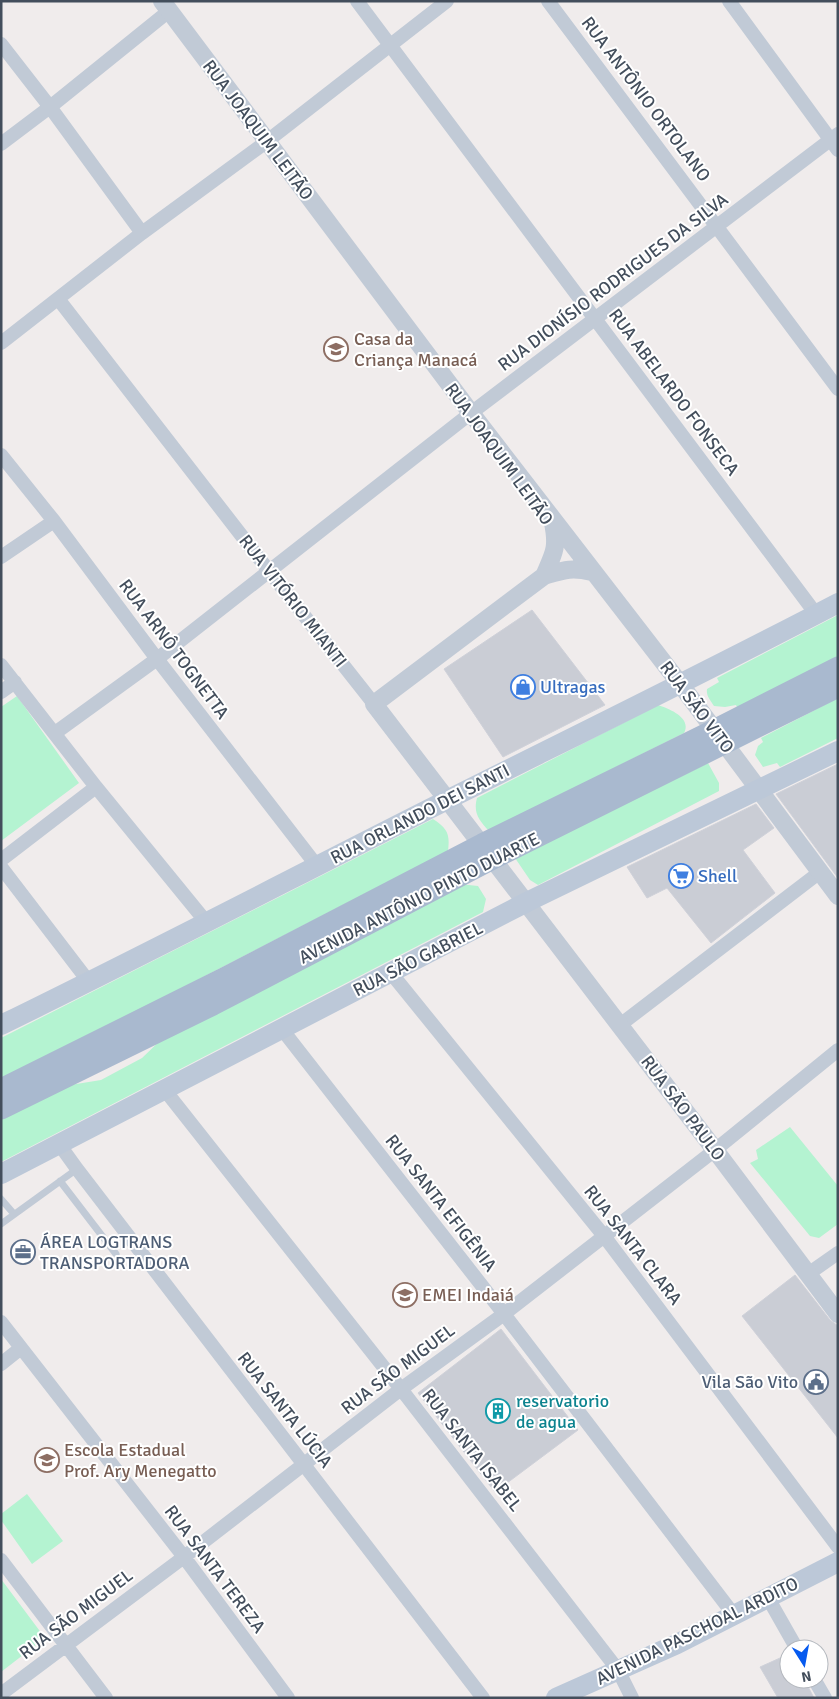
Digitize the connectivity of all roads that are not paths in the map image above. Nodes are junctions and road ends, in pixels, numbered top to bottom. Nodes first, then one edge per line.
1 (356, 1) edge
2 (447, 1) edge
3 (548, 1) edge
4 (729, 1) edge
5 (166, 6) edge
6 (1, 44) edge
7 (390, 45) junction
8 (50, 107) junction
9 (266, 142) junction
10 (835, 142) edge
11 (1, 144) edge
12 (717, 226) junction
13 (142, 233) junction
14 (59, 300) junction
15 (596, 319) junction
16 (1, 344) edge
17 (838, 389) edge
18 (471, 413) junction
19 (1, 455) edge
20 (54, 521) junction
21 (553, 521) junction
22 (1, 557) edge
23 (269, 571) junction
24 (592, 572) junction
25 (544, 576) junction
26 (838, 603) edge
27 (816, 614) junction
28 (157, 658) junction
29 (1, 665) edge
30 (838, 667) edge
31 (15, 682) junction
32 (680, 685) junction
33 (838, 687) edge
34 (1, 692) edge
35 (374, 704) junction
36 (55, 733) junction
37 (720, 737) junction
38 (838, 751) edge
39 (96, 787) junction
40 (759, 790) junction
41 (448, 800) junction
42 (487, 851) junction
43 (1, 860) edge
44 (317, 866) junction
45 (1, 868) edge
46 (820, 872) junction
47 (838, 896) edge
48 (526, 902) junction
49 (207, 923) junction
50 (391, 973) junction
51 (89, 982) junction
52 (1, 1025) edge
53 (620, 1025) junction
54 (281, 1028) junction
55 (838, 1050) edge
56 (1, 1089) edge
57 (164, 1089) junction
58 (1, 1109) edge
59 (59, 1144) junction
60 (715, 1150) junction
61 (77, 1169) junction
62 (1, 1174) edge
63 (60, 1181) junction
64 (1, 1199) edge
65 (14, 1214) junction
66 (1, 1224) edge
67 (604, 1236) junction
68 (838, 1253) edge
69 (116, 1254) dead end
70 (808, 1274) junction
71 (504, 1314) junction
72 (838, 1314) edge
73 (1, 1322) edge
74 (21, 1348) junction
75 (1, 1364) edge
76 (401, 1389) junction
77 (303, 1464) junction
78 (838, 1547) edge
79 (184, 1557) junction
80 (1, 1560) edge
81 (838, 1562) edge
82 (768, 1598) junction
83 (734, 1615) junction
84 (791, 1639) edge
85 (67, 1645) junction
86 (618, 1670) junction
87 (1, 1694) edge
88 (106, 1698) edge
89 (288, 1698) edge
90 (483, 1698) edge
91 (556, 1698) edge
92 (632, 1698) edge

1 - 7 street, RUA ABELARDO FONSECA
2 - 7 street
3 - 12 street, RUA ANTÔNIO ORTOLANO
4 - 10 street
5 - 8 street
5 - 9 street, RUA JOAQUIM LEITÃO
6 - 8 street
7 - 9 street
7 - 15 street, RUA ABELARDO FONSECA
8 - 11 street
8 - 13 street
9 - 13 street
9 - 18 street, RUA JOAQUIM LEITÃO
10 - 12 street, RUA DIONÍSIO RODRIGUES DA SILVA
12 - 15 street, RUA DIONÍSIO RODRIGUES DA SILVA
12 - 17 street, RUA ANTÔNIO ORTOLANO
13 - 14 street
14 - 16 street
14 - 23 street, RUA VITÓRIO MIANTI
15 - 18 street, RUA DIONÍSIO RODRIGUES DA SILVA
15 - 27 street, RUA ABELARDO FONSECA
18 - 21 street, RUA JOAQUIM LEITÃO
18 - 23 street, RUA DIONÍSIO RODRIGUES DA SILVA
19 - 20 street, RUA ARNÔ TOGNETTA
20 - 22 street
20 - 28 street, RUA ARNÔ TOGNETTA
21 - 24 street, RUA SÃO VITO
21 - 25 street, RUA JOAQUIM LEITÃO
23 - 28 street, RUA DIONÍSIO RODRIGUES DA SILVA
23 - 35 street, RUA VITÓRIO MIANTI
24 - 25 street
24 - 32 street, RUA SÃO VITO
25 - 35 street, RUA JOAQUIM LEITÃO
26 - 27 main road, RUA ORLANDO DEI SANTI
27 - 32 main road, RUA ORLANDO DEI SANTI
28 - 36 street, RUA DIONÍSIO RODRIGUES DA SILVA
28 - 44 street, RUA ARNÔ TOGNETTA
29 - 31 street
30 - 37 main road, AVENIDA ANTÔNIO PINTO DUARTE
31 - 34 street
31 - 36 street
32 - 37 street, RUA SÃO VITO
32 - 41 main road, RUA ORLANDO DEI SANTI
33 - 37 main road, AVENIDA ANTÔNIO PINTO DUARTE
35 - 41 street, RUA VITÓRIO MIANTI
36 - 39 street
37 - 40 street, RUA SÃO VITO
37 - 42 main road, AVENIDA ANTÔNIO PINTO DUARTE
38 - 40 main road, RUA SÃO GABRIEL
39 - 43 street
39 - 49 street
40 - 46 street, RUA SÃO VITO
40 - 48 main road, RUA SÃO GABRIEL
41 - 42 street, RUA VITÓRIO MIANTI
41 - 44 main road, RUA ORLANDO DEI SANTI
42 - 48 street, RUA VITÓRIO MIANTI
42 - 56 main road, AVENIDA ANTÔNIO PINTO DUARTE
42 - 58 main road, AVENIDA ANTÔNIO PINTO DUARTE
44 - 49 main road, RUA ORLANDO DEI SANTI
45 - 51 street
46 - 47 street, RUA SÃO VITO
46 - 53 street
48 - 50 main road, RUA SÃO GABRIEL
48 - 53 street, RUA SÃO PAULO
49 - 51 main road, RUA ORLANDO DEI SANTI
50 - 54 main road, RUA SÃO GABRIEL
50 - 67 street, RUA SANTA CLARA
51 - 52 main road, RUA ORLANDO DEI SANTI
53 - 60 street, RUA SÃO PAULO
54 - 57 main road, RUA SÃO GABRIEL
54 - 71 street, RUA SANTA EFIGÊNIA
55 - 60 street, RUA SÃO MIGUEL
57 - 59 main road, RUA SÃO GABRIEL
57 - 76 street, RUA SANTA ISABEL
59 - 61 street, RUA SANTA LÚCIA
59 - 62 main road, RUA SÃO GABRIEL
60 - 67 street, RUA SÃO MIGUEL
60 - 70 street, RUA SÃO PAULO
61 - 63 lane
61 - 77 street, RUA SANTA LÚCIA
63 - 65 lane
63 - 69 lane
64 - 65 lane
65 - 66 lane
67 - 71 street, RUA SÃO MIGUEL
67 - 78 street, RUA SANTA CLARA
68 - 70 street
70 - 72 street, RUA SÃO PAULO
71 - 76 street, RUA SÃO MIGUEL
71 - 83 street, RUA SANTA EFIGÊNIA
73 - 74 street, RUA SANTA TEREZA
74 - 75 street
74 - 79 street, RUA SANTA TEREZA
76 - 77 street, RUA SÃO MIGUEL
76 - 86 street, RUA SANTA ISABEL
77 - 79 street, RUA SÃO MIGUEL
77 - 90 street, RUA SANTA LÚCIA
79 - 85 street, RUA SÃO MIGUEL
79 - 89 street, RUA SANTA TEREZA
80 - 85 street
81 - 82 main road, AVENIDA PASCHOAL ARDITO
82 - 83 main road, AVENIDA PASCHOAL ARDITO
82 - 84 street
83 - 86 main road, AVENIDA PASCHOAL ARDITO
85 - 87 street, RUA SÃO MIGUEL
85 - 88 street
86 - 91 main road, AVENIDA PASCHOAL ARDITO
86 - 92 street, RUA SANTA ISABEL

